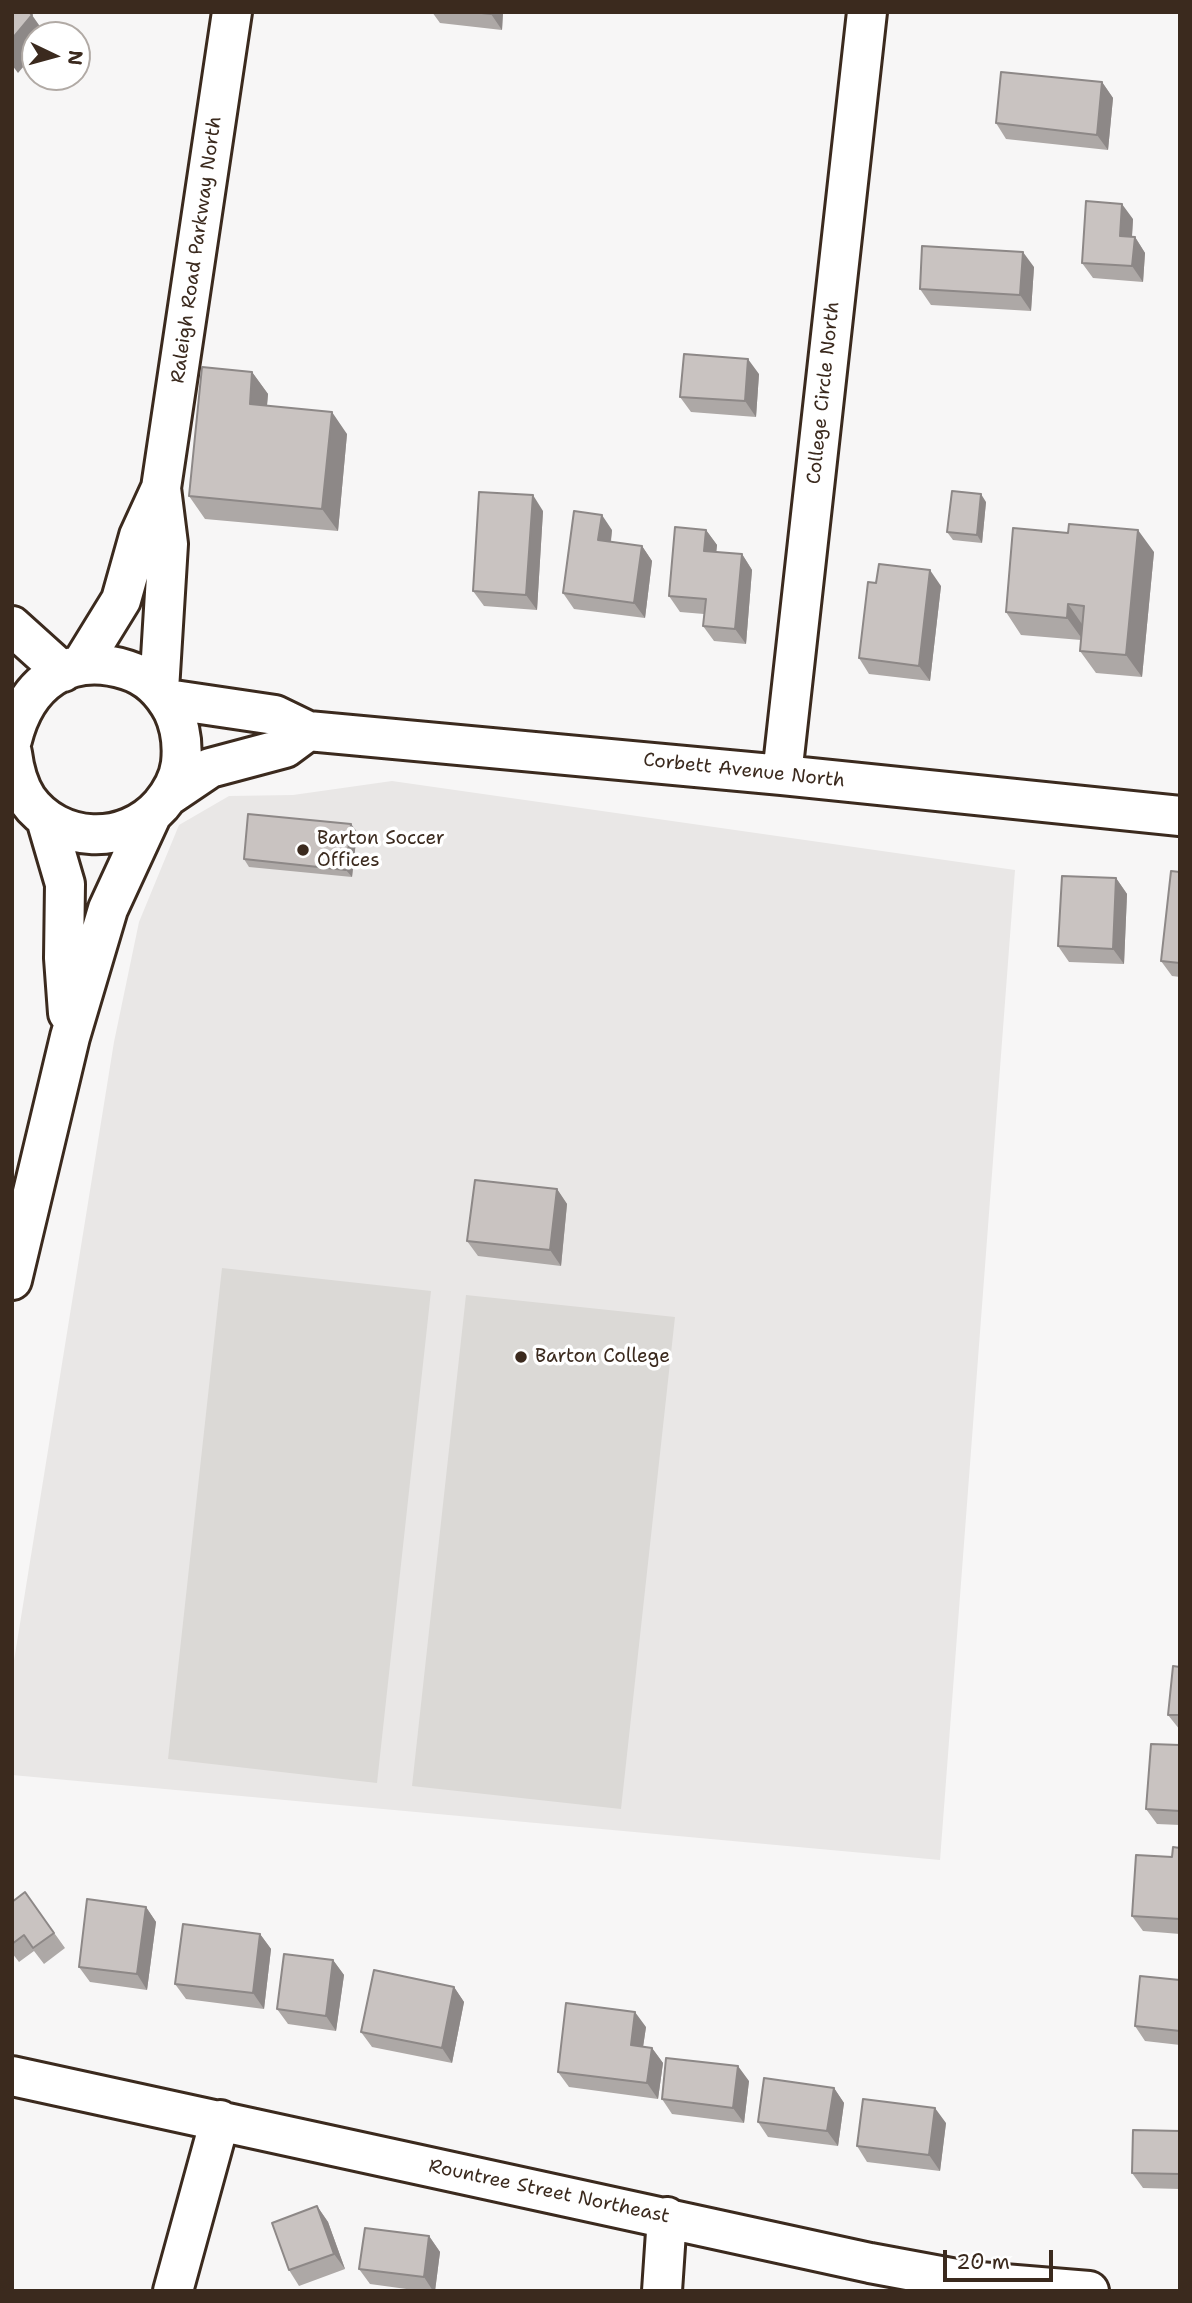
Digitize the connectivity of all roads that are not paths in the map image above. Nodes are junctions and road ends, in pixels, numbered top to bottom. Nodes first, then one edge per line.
1 (232, 12) edge
2 (867, 12) edge
3 (161, 488) junction
4 (12, 626) edge
5 (72, 668) junction
6 (163, 694) junction
7 (308, 731) junction
8 (12, 740) edge
9 (12, 753) edge
10 (782, 775) junction
11 (161, 806) junction
12 (1180, 816) edge
13 (46, 819) junction
14 (69, 1037) junction
15 (12, 1280) edge
16 (12, 2076) edge
17 (220, 2120) junction
18 (667, 2217) junction
19 (173, 2291) edge
20 (662, 2291) edge
21 (1088, 2291) edge

1 - 3 street, Raleigh Road Parkway North
2 - 10 street, College Circle North
3 - 5 street, Raleigh Road Parkway North
3 - 6 street, Raleigh Road Parkway North
4 - 5 street
5 - 6 street
5 - 8 street
6 - 7 street, Corbett Avenue North
6 - 11 street
7 - 10 street, Corbett Avenue North
7 - 11 street
9 - 13 street
10 - 12 street, Corbett Avenue North
11 - 13 street
11 - 14 street
13 - 14 street
14 - 15 street
16 - 17 street, Rountree Street Northeast
17 - 18 street, Rountree Street Northeast
17 - 19 street
18 - 20 street
18 - 21 street, Rountree Street Northeast

